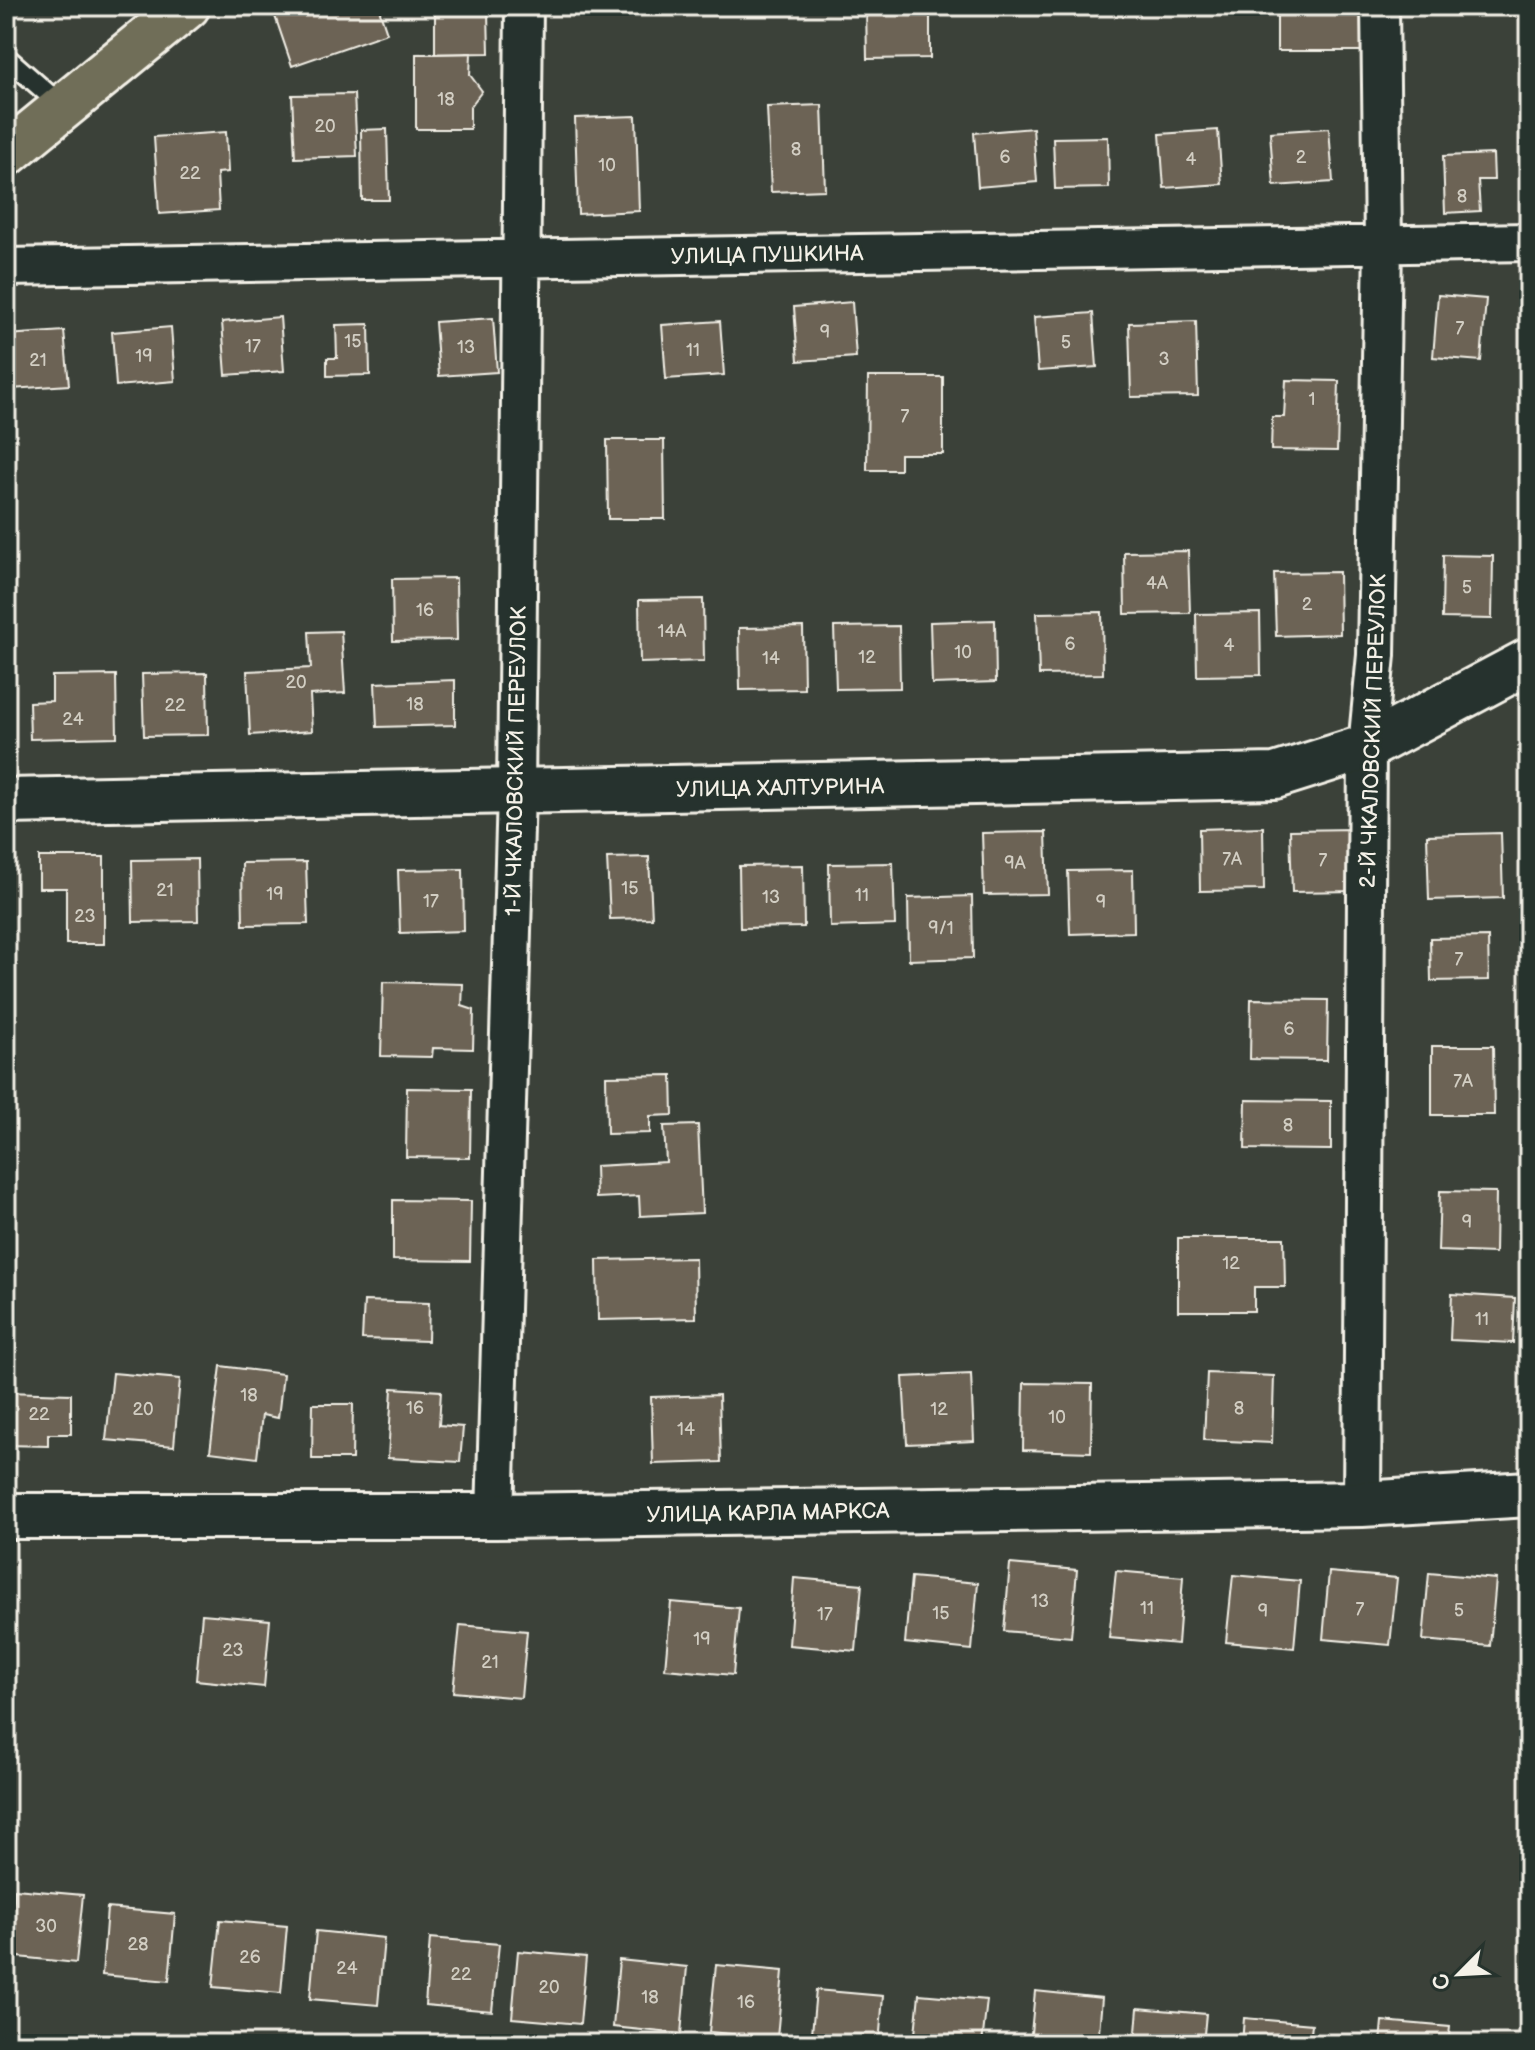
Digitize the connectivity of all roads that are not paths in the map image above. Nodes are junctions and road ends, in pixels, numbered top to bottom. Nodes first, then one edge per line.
1 (187, 6) edge
2 (524, 6) edge
3 (1380, 6) edge
4 (6, 57) edge
5 (63, 107) junction
6 (6, 154) edge
7 (1529, 242) edge
8 (1383, 243) junction
9 (520, 258) junction
10 (6, 267) edge
11 (1529, 661) edge
12 (1367, 747) junction
13 (516, 793) junction
14 (6, 801) edge
15 (1529, 1494) edge
16 (1362, 1504) junction
17 (6, 1516) edge
18 (495, 1516) junction

1 - 5 main road
2 - 9 street, 1-Й ЧКАЛОВСКИЙ ПЕРЕУЛОК
3 - 8 street, 2-Й ЧКАЛОВСКИЙ ПЕРЕУЛОК
4 - 5 lane
5 - 6 main road
7 - 8 street, УЛИЦА ПУШКИНА
8 - 9 street, УЛИЦА ПУШКИНА
8 - 12 street, 2-Й ЧКАЛОВСКИЙ ПЕРЕУЛОК
9 - 10 street, УЛИЦА ПУШКИНА
9 - 13 street, 1-Й ЧКАЛОВСКИЙ ПЕРЕУЛОК
11 - 12 street, УЛИЦА ХАЛТУРИНА
12 - 13 street, УЛИЦА ХАЛТУРИНА
12 - 16 street, 2-Й ЧКАЛОВСКИЙ ПЕРЕУЛОК
13 - 14 street, УЛИЦА ХАЛТУРИНА
13 - 18 street, 1-Й ЧКАЛОВСКИЙ ПЕРЕУЛОК
15 - 16 street, УЛИЦА КАРЛА МАРКСА
16 - 18 street, УЛИЦА КАРЛА МАРКСА
17 - 18 street, УЛИЦА КАРЛА МАРКСА

